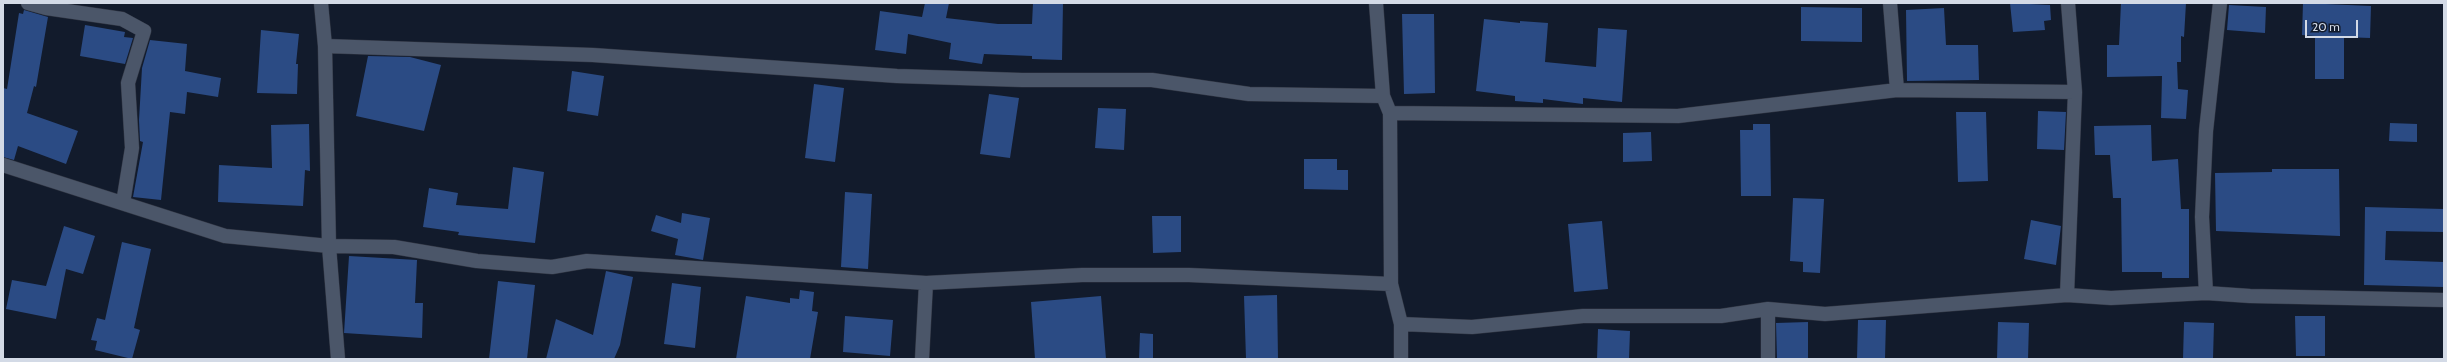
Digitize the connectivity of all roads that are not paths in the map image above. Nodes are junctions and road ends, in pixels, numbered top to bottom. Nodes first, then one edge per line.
1 (28, 3) edge
2 (320, 3) edge
3 (1376, 3) edge
4 (1890, 3) edge
5 (2068, 3) edge
6 (2220, 3) edge
7 (325, 46) junction
8 (1897, 90) junction
9 (2075, 92) junction
10 (1383, 96) junction
11 (1390, 112) junction
12 (3, 166) edge
13 (123, 203) junction
14 (329, 246) junction
15 (926, 283) junction
16 (1391, 284) junction
17 (2206, 293) junction
18 (2067, 295) junction
19 (2444, 300) edge
20 (1768, 309) junction
21 (1401, 324) junction
22 (338, 359) edge
23 (922, 359) edge
24 (1401, 359) edge
25 (1768, 359) edge

1 - 13 street
2 - 7 street
3 - 10 street
4 - 8 street
5 - 9 street
6 - 17 street
7 - 10 street
7 - 14 street
8 - 9 street
8 - 11 street
9 - 18 street
10 - 11 street
11 - 16 street
12 - 13 street
13 - 14 street
14 - 15 street
14 - 22 street
15 - 16 street
15 - 23 street
16 - 21 street
17 - 18 street
17 - 19 street
18 - 20 street
20 - 21 street
20 - 25 street
21 - 24 street

